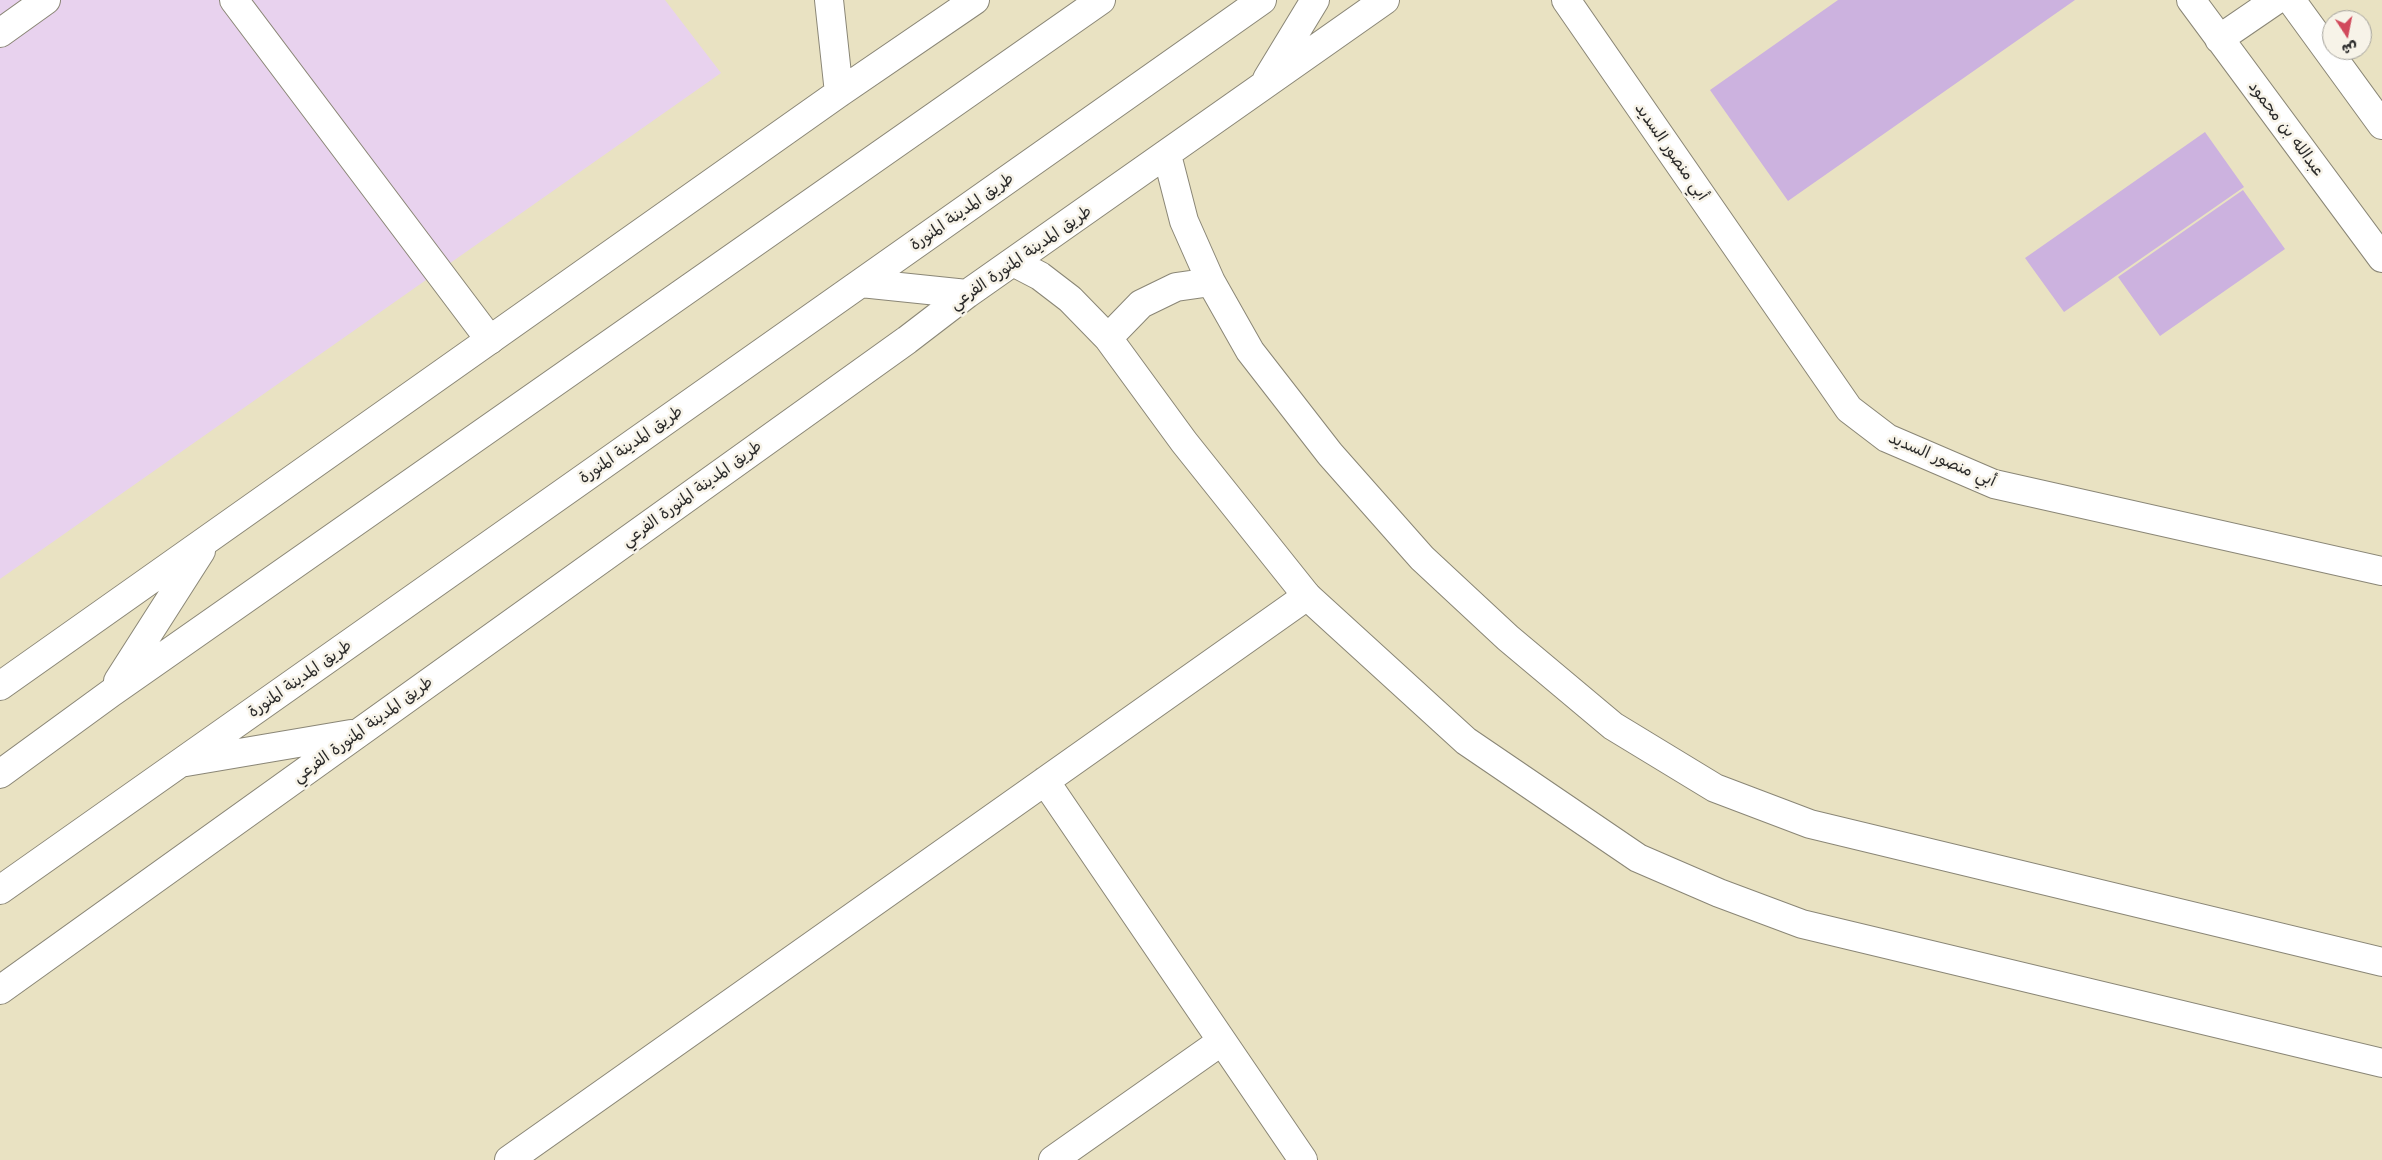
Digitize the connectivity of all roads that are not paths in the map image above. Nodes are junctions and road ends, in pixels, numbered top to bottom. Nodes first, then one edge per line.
1 (46, 0) edge
2 (234, 0) edge
3 (829, 0) edge
4 (1101, 0) edge
5 (1262, 0) edge
6 (1315, 0) edge
7 (1386, 0) edge
8 (1566, 0) edge
9 (2191, 0) edge
10 (2276, 0) edge
11 (2292, 0) edge
12 (964, 3) edge
13 (0, 33) edge
14 (2220, 39) junction
15 (1261, 88) junction
16 (839, 93) junction
17 (2382, 125) edge
18 (1167, 155) junction
19 (2382, 258) edge
20 (1015, 262) junction
21 (1210, 282) junction
22 (861, 283) junction
23 (967, 294) junction
24 (1108, 338) junction
25 (490, 340) junction
26 (209, 539) junction
27 (2382, 571) edge
28 (1307, 596) junction
29 (0, 686) edge
30 (111, 693) junction
31 (359, 733) junction
32 (180, 764) junction
33 (0, 774) edge
34 (1045, 781) junction
35 (0, 890) edge
36 (2382, 962) edge
37 (0, 990) edge
38 (1222, 1041) junction
39 (2382, 1063) edge
40 (509, 1160) edge
41 (1054, 1160) edge
42 (1303, 1160) edge

1 - 13 street
2 - 25 street
3 - 16 street
4 - 30 street
5 - 22 street, طريق المدينة المنورة
6 - 15 street
7 - 15 street, طريق المدينة المنورة الفرعي
8 - 27 street, أبي منصور السديد
9 - 14 street, عبدالله بن محمود
10 - 14 street
11 - 17 street
12 - 16 street
14 - 19 street, عبدالله بن محمود
15 - 18 street, طريق المدينة المنورة الفرعي
16 - 25 street
18 - 20 street, طريق المدينة المنورة الفرعي
18 - 21 street
20 - 23 street, طريق المدينة المنورة الفرعي
20 - 24 street
21 - 24 street
21 - 36 street
22 - 23 street
22 - 32 street, طريق المدينة المنورة
23 - 31 street, طريق المدينة المنورة الفرعي
24 - 28 street
25 - 26 street
26 - 29 street
26 - 30 street
28 - 34 street
28 - 39 street
30 - 33 street
31 - 32 street
31 - 37 street, طريق المدينة المنورة الفرعي
32 - 35 street, طريق المدينة المنورة
34 - 38 street
34 - 40 street
38 - 41 street
38 - 42 street

